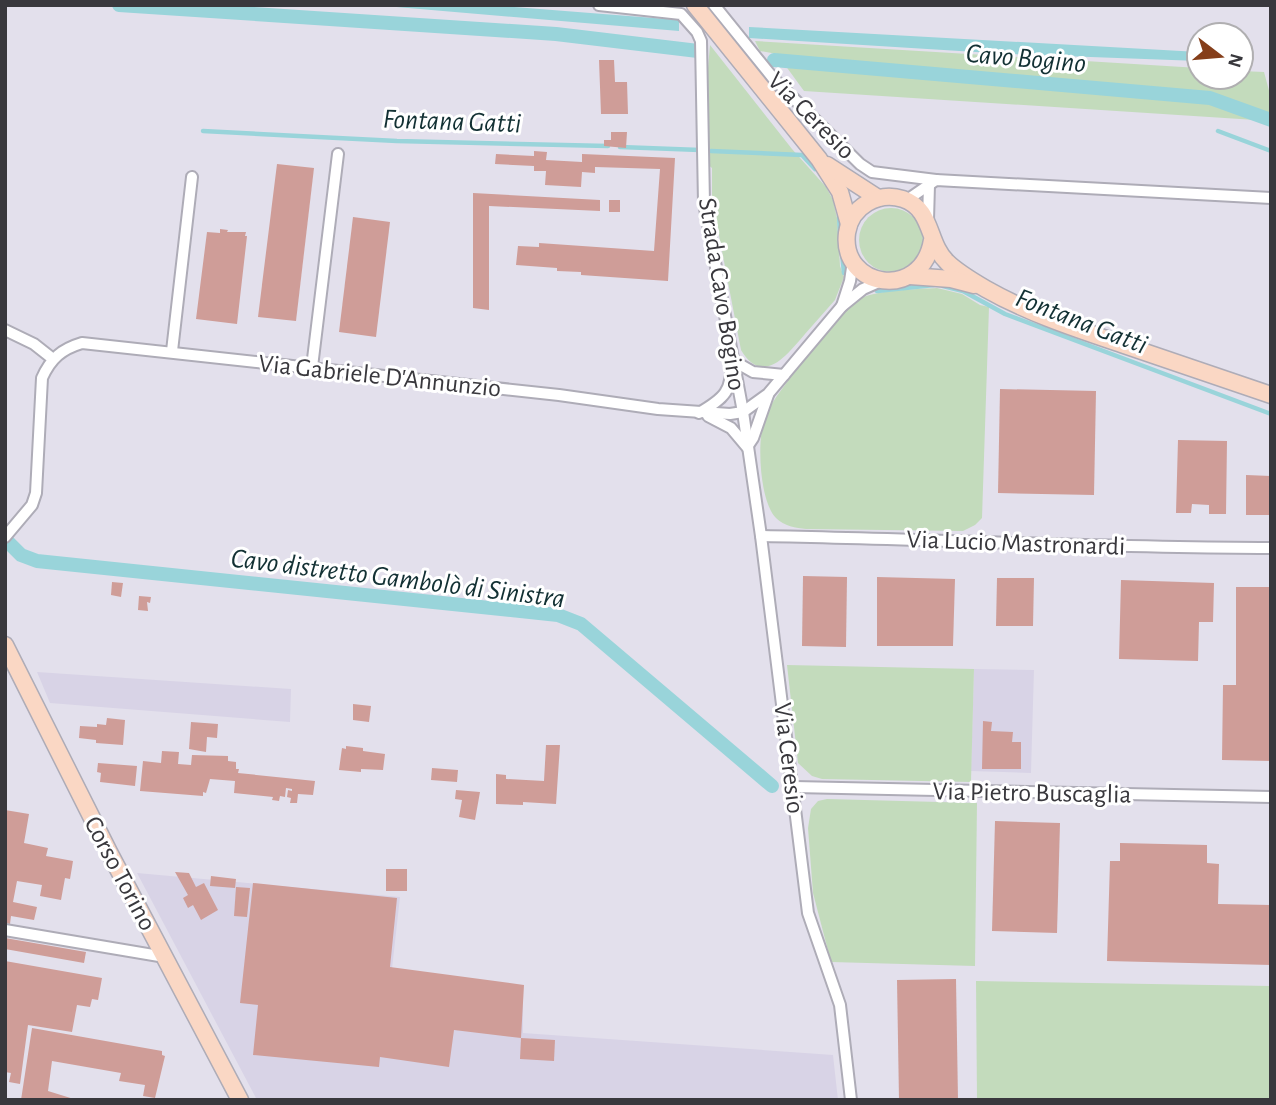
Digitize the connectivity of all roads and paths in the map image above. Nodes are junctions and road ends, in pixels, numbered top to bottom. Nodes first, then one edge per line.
1 (599, 5) edge
2 (695, 5) edge
3 (714, 5) edge
4 (338, 154) dead end
5 (819, 159) junction
6 (192, 177) dead end
7 (933, 182) junction
8 (878, 198) junction
9 (1271, 198) edge
10 (906, 200) junction
11 (928, 222) junction
12 (849, 224) junction
13 (932, 240) junction
14 (853, 261) junction
15 (911, 276) junction
16 (881, 281) junction
17 (985, 289) junction
18 (842, 306) junction
19 (5, 330) edge
20 (172, 351) junction
21 (53, 359) junction
22 (732, 360) junction
23 (312, 368) junction
24 (784, 375) junction
25 (768, 394) junction
26 (1271, 395) edge
27 (743, 412) junction
28 (699, 413) junction
29 (747, 447) junction
30 (9, 526) edge
31 (761, 536) junction
32 (5, 537) edge
33 (1271, 548) edge
34 (5, 645) edge
35 (794, 787) junction
36 (1271, 797) edge
37 (5, 930) edge
38 (165, 957) junction
39 (240, 1100) edge
40 (851, 1100) edge

1 - 22 street, Strada Cavo Bogino
2 - 5 main road
3 - 7 street, Via Ceresio
4 - 23 street
5 - 8 main road
5 - 12 main road
6 - 20 street
7 - 9 street
7 - 10 street
7 - 11 street
8 - 10 main road
8 - 12 main road
10 - 11 main road
11 - 13 main road
12 - 14 main road
13 - 15 main road
13 - 17 main road
14 - 16 main road
14 - 18 street
15 - 16 main road
15 - 17 main road
16 - 18 street
17 - 26 main road
18 - 24 street
19 - 21 street
20 - 21 street, Via Gabriele D'Annunzio
20 - 23 street, Via Gabriele D'Annunzio
21 - 30 street
22 - 24 street
22 - 27 street, Strada Cavo Bogino
22 - 28 street
23 - 28 street, Via Gabriele D'Annunzio
24 - 25 street
25 - 27 street
25 - 29 street
27 - 28 street, Via Gabriele D'Annunzio
27 - 29 street, Via Ceresio
28 - 29 street
29 - 31 street, Via Ceresio
30 - 32 street
31 - 33 street, Via Lucio Mastronardi
31 - 35 street, Via Ceresio
34 - 38 main road, Corso Torino
35 - 36 street, Via Pietro Buscaglia
35 - 40 street, Via Ceresio
37 - 38 street
38 - 39 main road, Corso Torino

